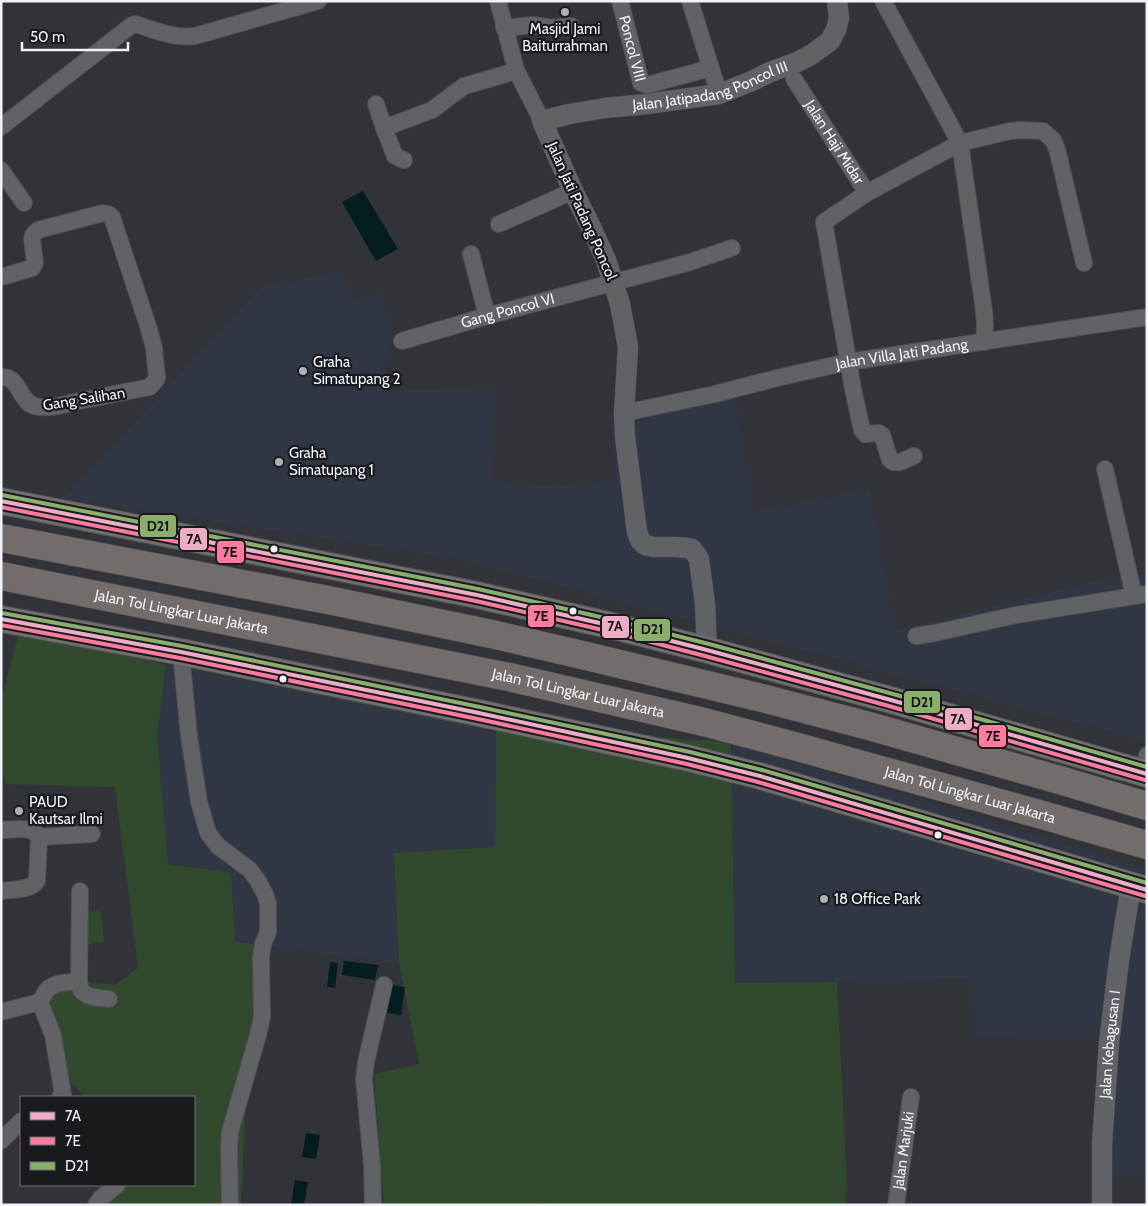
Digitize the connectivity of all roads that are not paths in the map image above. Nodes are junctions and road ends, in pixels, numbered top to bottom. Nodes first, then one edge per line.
1 (318, 1) edge
2 (498, 1) edge
3 (620, 1) edge
4 (690, 1) edge
5 (837, 1) edge
6 (883, 1) edge
7 (571, 26) dead end
8 (504, 28) junction
9 (711, 68) junction
10 (516, 70) junction
11 (794, 79) dead end
12 (719, 94) junction
13 (376, 104) dead end
14 (542, 121) junction
15 (1, 127) edge
16 (384, 128) junction
17 (960, 144) junction
18 (404, 160) dead end
19 (1, 170) edge
20 (573, 191) junction
21 (867, 193) junction
22 (24, 203) dead end
23 (499, 224) dead end
24 (732, 248) dead end
25 (471, 254) dead end
26 (1084, 263) dead end
27 (1, 277) edge
28 (613, 282) junction
29 (487, 316) junction
30 (1147, 317) edge
31 (402, 341) dead end
32 (984, 342) junction
33 (848, 362) junction
34 (1, 377) edge
35 (624, 413) junction
36 (914, 456) dead end
37 (1106, 469) dead end
38 (1, 501) edge
39 (1, 538) edge
40 (1, 576) edge
41 (1140, 595) edge
42 (1, 619) edge
43 (916, 636) dead end
44 (707, 650) junction
45 (181, 652) junction
46 (1145, 767) edge
47 (1147, 806) edge
48 (1, 830) edge
49 (92, 834) dead end
50 (39, 837) junction
51 (1147, 846) edge
52 (1139, 887) edge
53 (1, 890) edge
54 (80, 891) dead end
55 (79, 982) junction
56 (384, 984) dead end
57 (109, 999) dead end
58 (40, 1002) junction
59 (1, 1012) edge
60 (62, 1096) edge
61 (911, 1097) dead end
62 (20, 1123) edge
63 (1, 1141) edge
64 (116, 1186) edge
65 (96, 1205) edge
66 (230, 1205) edge
67 (373, 1205) edge
68 (896, 1205) edge
69 (1102, 1205) edge

1 - 15 street
2 - 8 street, Jalan Jati Padang Poncol
3 - 9 street, Poncol VIII
4 - 9 street
5 - 12 street, Jalan Jatipadang Poncol III
6 - 17 street
7 - 8 street
8 - 10 street, Jalan Jati Padang Poncol
9 - 12 street
10 - 14 street, Jalan Jati Padang Poncol
10 - 16 street
11 - 21 street, Jalan Haji Midar
12 - 14 street, Jalan Jatipadang Poncol III
13 - 16 street
14 - 20 street, Jalan Jati Padang Poncol
16 - 18 street
17 - 21 street, Jalan Haji Midar
17 - 26 street, Jalan Haji Midar
17 - 32 street, Jalan Villa Jati Padang
19 - 22 street
20 - 23 street
20 - 28 street, Jalan Jati Padang Poncol
21 - 33 street
24 - 28 street, Gang Poncol VI
25 - 29 street
27 - 34 street, Gang Salihan
28 - 29 street, Gang Poncol VI
28 - 35 street, Jalan Jati Padang Poncol
29 - 31 street, Gang Poncol VI
30 - 32 street
32 - 33 street, Jalan Villa Jati Padang
33 - 35 street, Jalan Villa Jati Padang
33 - 36 street
35 - 44 street, Jalan Jati Padang Poncol
37 - 41 street
38 - 44 highway
39 - 47 highway
40 - 51 highway, Jalan Tol Lingkar Luar Jakarta
41 - 43 street
42 - 45 highway
44 - 46 highway
45 - 52 highway
45 - 66 street
48 - 50 street
49 - 50 street
50 - 53 street
52 - 69 street, Jalan Kebagusan I
54 - 55 street
55 - 57 street
55 - 58 street
56 - 67 street
58 - 59 street
58 - 60 street
61 - 68 street, Jalan Marjuki
62 - 63 street
64 - 65 street

